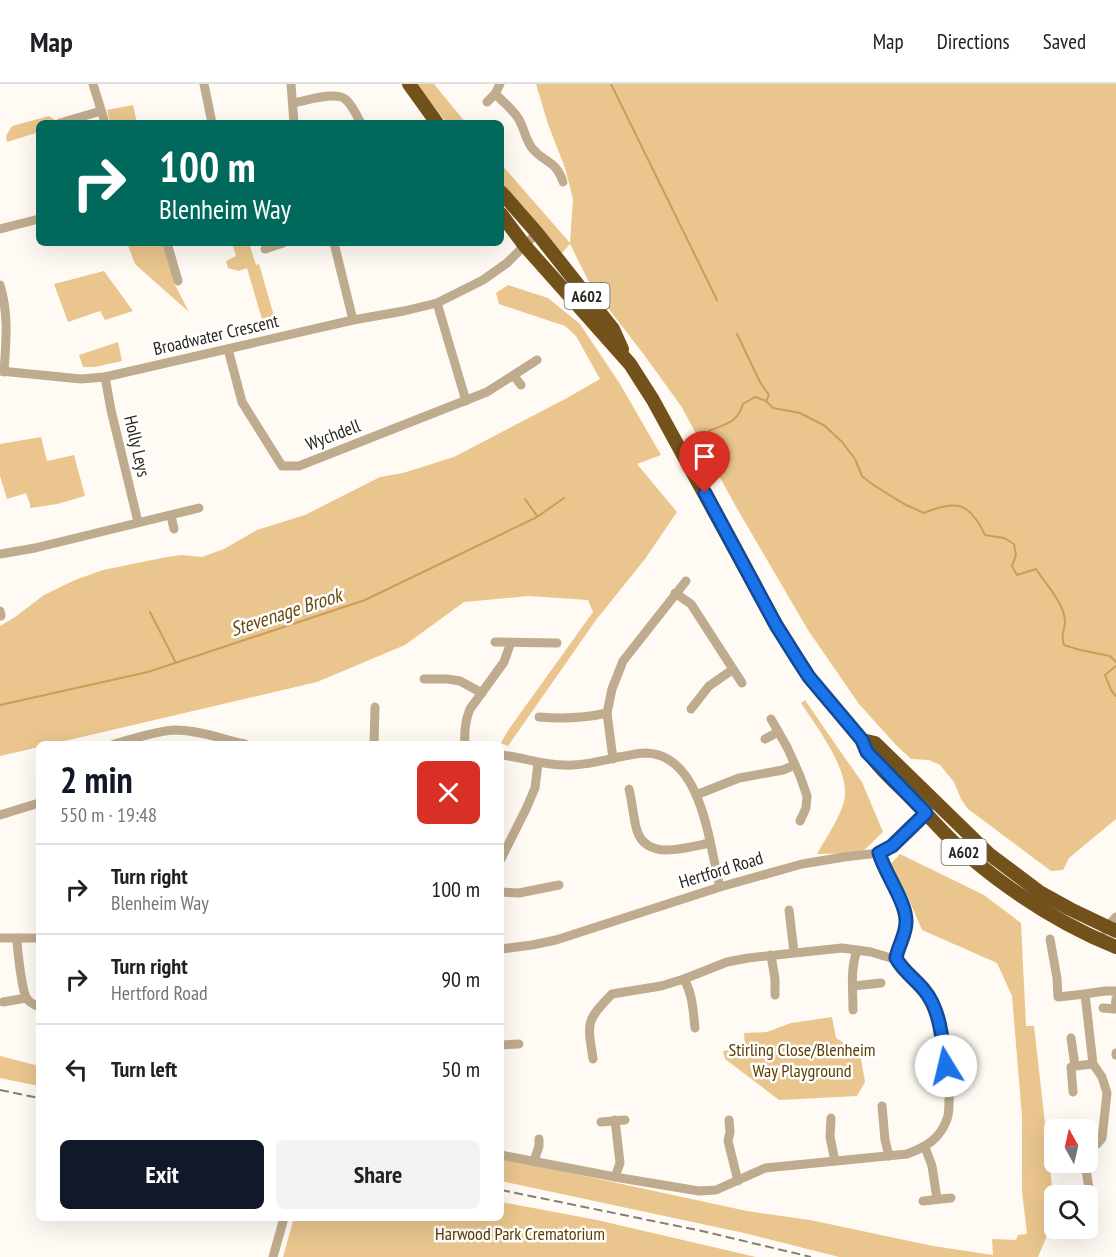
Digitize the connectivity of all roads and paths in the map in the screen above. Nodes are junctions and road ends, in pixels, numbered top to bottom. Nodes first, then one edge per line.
1 (93, 84) edge
2 (204, 84) edge
3 (291, 84) edge
4 (410, 84) edge
5 (500, 84) edge
6 (495, 94) junction
7 (487, 102) dead end
8 (293, 103) junction
9 (101, 111) junction
10 (70, 120) edge
11 (104, 120) edge
12 (211, 120) edge
13 (294, 120) edge
14 (359, 120) edge
15 (435, 120) edge
16 (563, 182) dead end
17 (504, 195) edge
18 (504, 218) edge
19 (36, 220) edge
20 (0, 229) edge
21 (537, 233) junction
22 (168, 246) edge
23 (335, 246) edge
24 (525, 246) junction
25 (178, 281) dead end
26 (0, 285) edge
27 (437, 303) junction
28 (353, 321) junction
29 (228, 349) junction
30 (537, 360) dead end
31 (630, 364) junction
32 (2, 371) edge
33 (514, 376) junction
34 (105, 377) junction
35 (521, 385) dead end
36 (466, 401) junction
37 (199, 508) dead end
38 (171, 516) junction
39 (138, 522) junction
40 (174, 529) dead end
41 (0, 554) edge
42 (686, 580) dead end
43 (675, 593) junction
44 (495, 642) dead end
45 (511, 642) junction
46 (557, 643) dead end
47 (732, 670) junction
48 (424, 679) dead end
49 (742, 683) dead end
50 (482, 693) junction
51 (560, 706) dead end
52 (375, 707) dead end
53 (691, 709) dead end
54 (606, 713) junction
55 (539, 717) dead end
56 (560, 717) junction
57 (771, 719) dead end
58 (778, 732) junction
59 (765, 739) dead end
60 (862, 740) junction
61 (125, 741) edge
62 (231, 741) edge
63 (374, 741) edge
64 (465, 741) edge
65 (504, 756) edge
66 (613, 759) junction
67 (538, 763) junction
68 (795, 765) junction
69 (629, 789) dead end
70 (696, 795) junction
71 (36, 804) edge
72 (931, 808) junction
73 (0, 815) edge
74 (800, 821) dead end
75 (710, 843) junction
76 (504, 853) edge
77 (879, 853) junction
78 (542, 877) dead end
79 (559, 885) dead end
80 (720, 887) junction
81 (544, 888) junction
82 (504, 892) edge
83 (789, 910) dead end
84 (1113, 925) edge
85 (0, 938) edge
86 (17, 938) junction
87 (36, 938) edge
88 (1050, 939) dead end
89 (1100, 940) junction
90 (1116, 947) edge
91 (504, 949) edge
92 (857, 950) junction
93 (794, 952) junction
94 (771, 955) junction
95 (896, 958) junction
96 (684, 979) junction
97 (786, 979) dead end
98 (775, 980) junction
99 (881, 983) dead end
100 (853, 986) junction
101 (1116, 991) edge
102 (1085, 994) junction
103 (776, 995) dead end
104 (26, 998) junction
105 (3, 1002) dead end
106 (1116, 1005) edge
107 (36, 1007) edge
108 (1103, 1008) dead end
109 (854, 1010) dead end
110 (695, 1029) dead end
111 (1071, 1038) dead end
112 (519, 1044) dead end
113 (504, 1046) edge
114 (593, 1059) dead end
115 (1094, 1064) junction
116 (1075, 1066) junction
117 (1073, 1092) dead end
118 (882, 1106) dead end
119 (831, 1118) dead end
120 (615, 1120) junction
121 (625, 1120) dead end
122 (729, 1120) dead end
123 (601, 1122) dead end
124 (539, 1139) dead end
125 (1098, 1143) edge
126 (925, 1147) junction
127 (504, 1156) edge
128 (889, 1156) junction
129 (534, 1161) junction
130 (835, 1161) junction
131 (615, 1177) junction
132 (738, 1181) junction
133 (951, 1198) dead end
134 (937, 1199) junction
135 (923, 1201) dead end
136 (283, 1221) edge
137 (273, 1257) edge

1 - 9 street
2 - 12 street
3 - 8 street
4 - 15 highway
5 - 6 street
6 - 7 street
6 - 16 street
8 - 13 street
8 - 14 street
9 - 10 street
9 - 11 street
17 - 21 highway, A602
18 - 24 highway, A602
19 - 20 street
21 - 24 street, Broadwater Crescent
21 - 31 highway, A602
22 - 25 street
23 - 28 street
24 - 27 street, Broadwater Crescent
24 - 31 highway, A602
26 - 32 street
27 - 28 street, Broadwater Crescent
27 - 36 street
28 - 29 street, Broadwater Crescent
29 - 34 street, Broadwater Crescent
29 - 36 street, Wychdell
30 - 33 street, Wychdell
31 - 60 highway, A602
32 - 34 street, Broadwater Crescent
33 - 35 street
33 - 36 street, Wychdell
34 - 39 street, Holly Leys
37 - 38 street
38 - 39 street
38 - 40 street
39 - 41 street
42 - 43 street
43 - 47 street
43 - 54 street
44 - 45 street
45 - 46 street
45 - 50 street
47 - 49 street
47 - 53 street
48 - 50 street
50 - 64 street
51 - 56 street
52 - 63 street
54 - 56 street
54 - 66 street
55 - 56 street
57 - 58 street
58 - 59 street
58 - 68 street
60 - 72 highway, A602
60 - 72 highway, A602
61 - 62 street
65 - 67 street
66 - 67 street
66 - 70 street
67 - 76 street
68 - 70 street
68 - 74 street
69 - 75 street
70 - 75 street
71 - 73 street
72 - 77 street, Hertford Road
72 - 84 highway, A602
72 - 89 highway, A602
75 - 80 street
77 - 80 street, Hertford Road
77 - 95 street
78 - 81 street
79 - 81 street
80 - 91 street, Hertford Road
81 - 82 street
83 - 93 street
84 - 89 street
85 - 86 street
86 - 87 street
86 - 104 street
88 - 102 street
89 - 90 highway, A602
92 - 93 street
92 - 95 street
92 - 100 street
93 - 94 street
94 - 96 street
94 - 98 street
95 - 126 street
96 - 110 street
96 - 114 street
97 - 98 street
98 - 103 street
99 - 100 street
100 - 109 street
101 - 102 street
102 - 115 street
104 - 105 street
104 - 107 street
106 - 108 street
111 - 116 street
112 - 113 street
115 - 116 street
115 - 125 street
116 - 117 street
118 - 128 street
119 - 130 street
120 - 121 street
120 - 123 street
120 - 131 street
122 - 132 street
124 - 129 street
126 - 128 street
126 - 134 street
127 - 129 street
128 - 130 street
129 - 131 street
130 - 132 street
131 - 132 street
133 - 134 street
134 - 135 street
136 - 137 street

